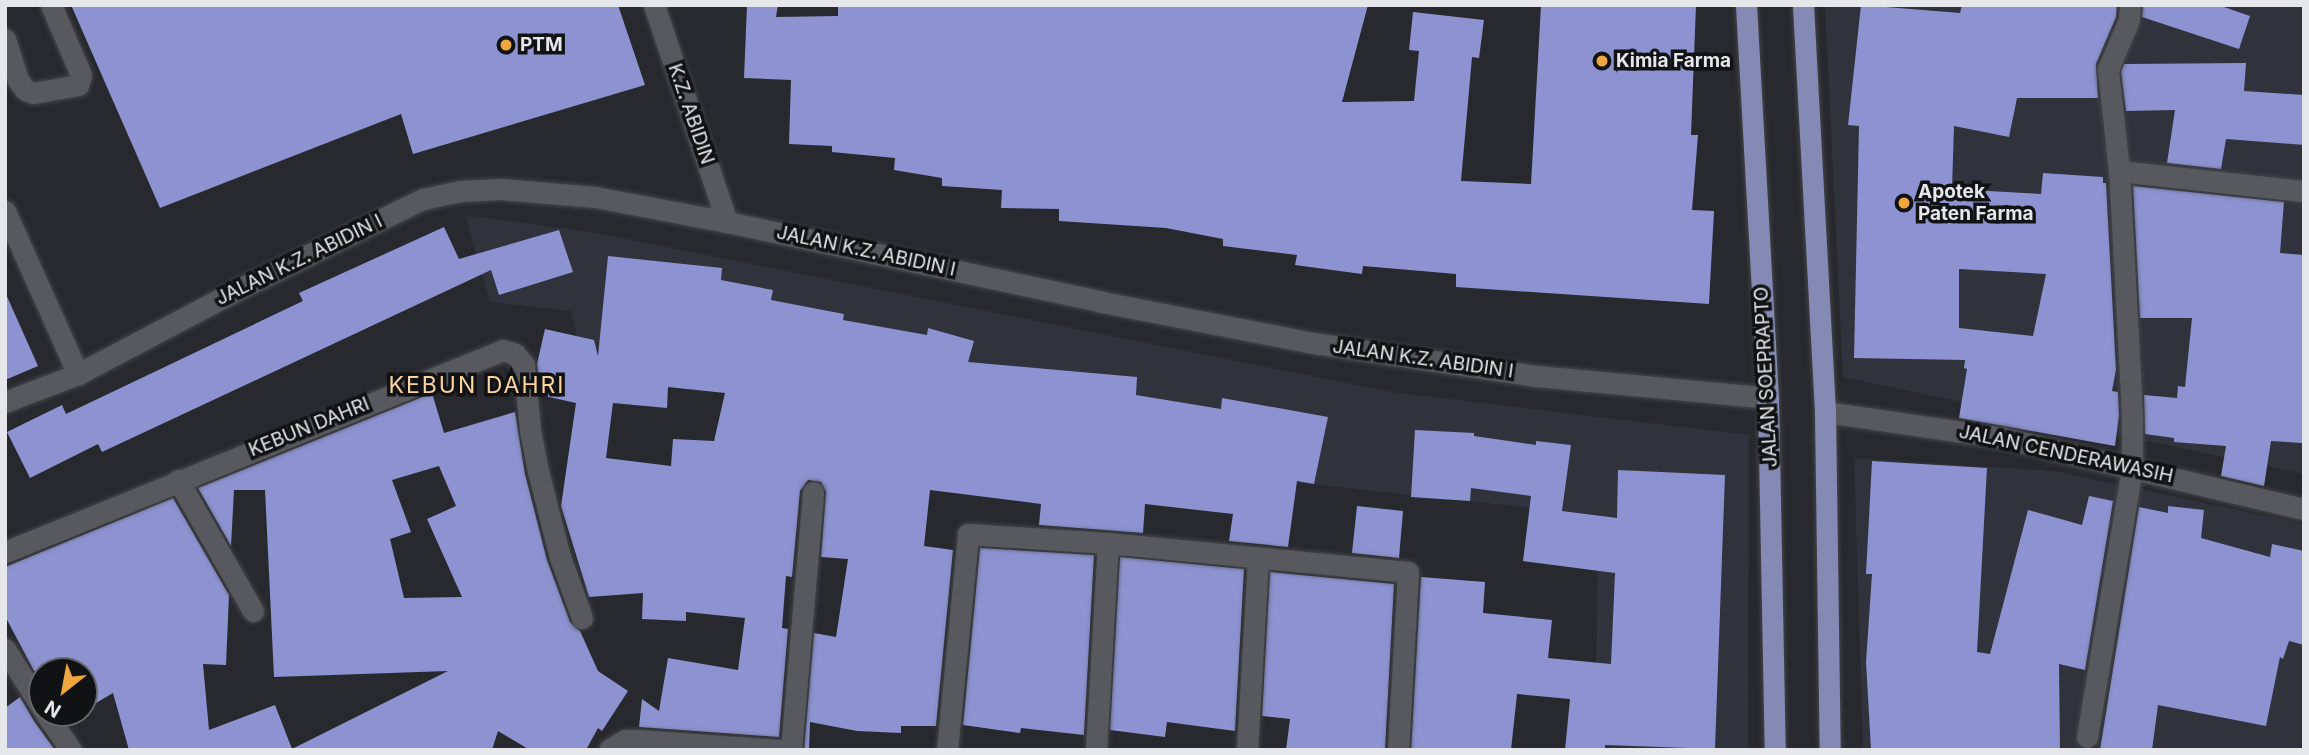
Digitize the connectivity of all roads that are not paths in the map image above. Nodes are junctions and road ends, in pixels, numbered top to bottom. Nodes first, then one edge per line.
1 (51, 5) edge
2 (654, 5) edge
3 (1746, 5) edge
4 (1803, 5) edge
5 (2130, 5) edge
6 (5, 39) edge
7 (2119, 171) junction
8 (2304, 191) edge
9 (5, 211) edge
10 (727, 222) junction
11 (78, 374) junction
12 (1768, 398) junction
13 (5, 402) edge
14 (1825, 412) junction
15 (2132, 468) junction
16 (178, 480) junction
17 (813, 492) dead end
18 (2304, 509) edge
19 (1108, 543) junction
20 (5, 552) edge
21 (1258, 560) junction
22 (253, 611) dead end
23 (582, 618) dead end
24 (5, 649) edge
25 (28, 686) edge
26 (55, 727) edge
27 (2087, 737) dead end
28 (71, 750) edge
29 (609, 750) edge
30 (779, 750) edge
31 (791, 750) edge
32 (947, 750) edge
33 (1096, 750) edge
34 (1247, 750) edge
35 (1398, 750) edge
36 (1774, 750) edge
37 (1830, 750) edge

1 - 6 street
2 - 10 street, K.Z. ABIDIN
3 - 12 main road, JALAN SOEPRAPTO
4 - 14 main road
5 - 7 street
7 - 8 street
7 - 15 street
9 - 11 street
10 - 11 street, JALAN K.Z. ABIDIN I
10 - 12 street, JALAN K.Z. ABIDIN I
11 - 13 street, JALAN K.Z. ABIDIN I
12 - 36 main road, JALAN SOEPRAPTO
14 - 15 street, JALAN CENDERAWASIH
14 - 37 main road
15 - 18 street, JALAN CENDERAWASIH
15 - 27 street
16 - 20 street, KEBUN DAHRI
16 - 22 street
16 - 23 street, KEBUN DAHRI
17 - 31 street
19 - 21 street
19 - 32 street
19 - 33 street
21 - 34 street
21 - 35 street
24 - 25 street
26 - 28 street
29 - 30 street

